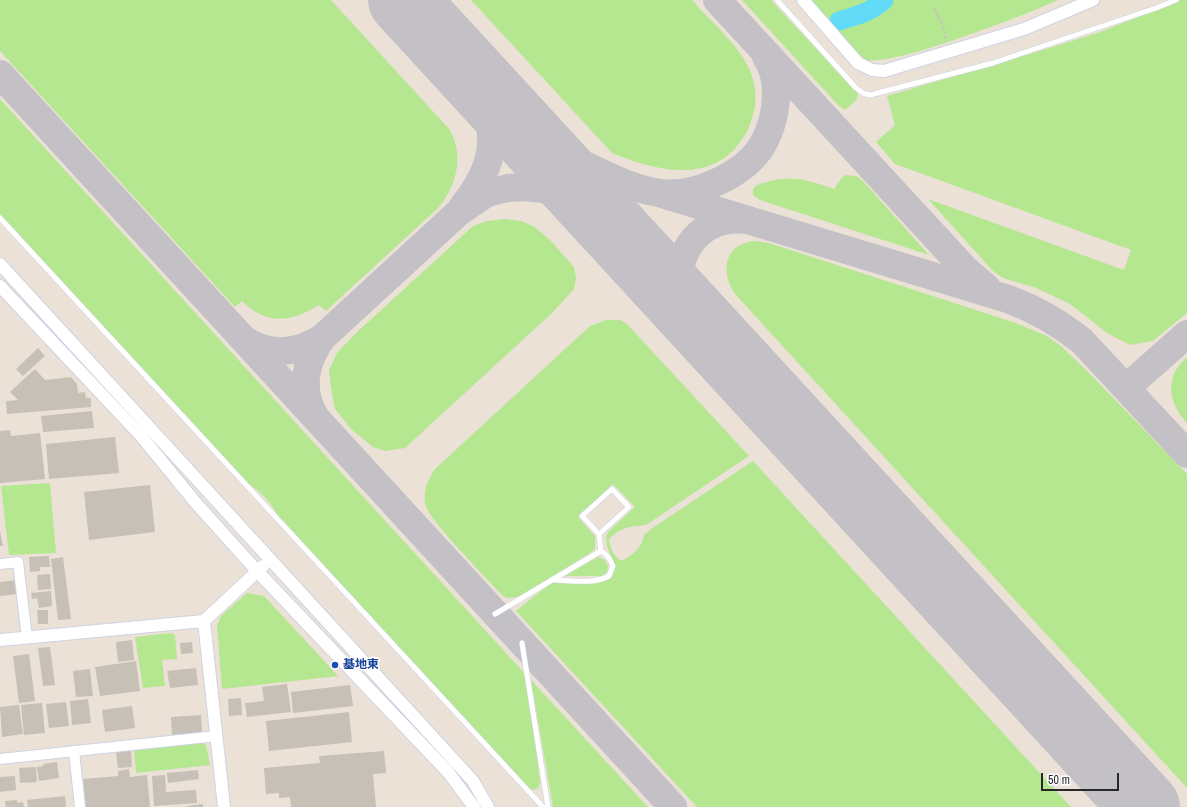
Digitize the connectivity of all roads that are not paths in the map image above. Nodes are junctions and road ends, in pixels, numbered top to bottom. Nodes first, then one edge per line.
1 (777, 0) edge
2 (803, 0) edge
3 (1093, 0) edge
4 (1176, 0) edge
5 (0, 218) edge
6 (0, 264) edge
7 (0, 286) edge
8 (600, 534) junction
9 (601, 552) junction
10 (270, 560) junction
11 (0, 564) edge
12 (257, 571) junction
13 (553, 580) junction
14 (495, 614) dead end
15 (204, 621) junction
16 (27, 638) junction
17 (0, 640) edge
18 (522, 643) dead end
19 (216, 736) junction
20 (74, 751) junction
21 (0, 759) edge
22 (80, 807) edge
23 (224, 807) edge
24 (474, 807) edge
25 (488, 807) edge
26 (543, 807) edge
27 (548, 807) edge

1 - 4 lane
2 - 3 street
5 - 26 lane
6 - 10 street
7 - 12 street
8 - 8 lane
8 - 9 lane
9 - 13 lane
9 - 13 lane
10 - 12 street
10 - 25 street
11 - 16 street
12 - 15 street
12 - 24 street
13 - 14 lane
15 - 16 street
15 - 19 street
16 - 17 street
18 - 27 lane
19 - 20 street
19 - 23 street
20 - 21 street
20 - 22 street

